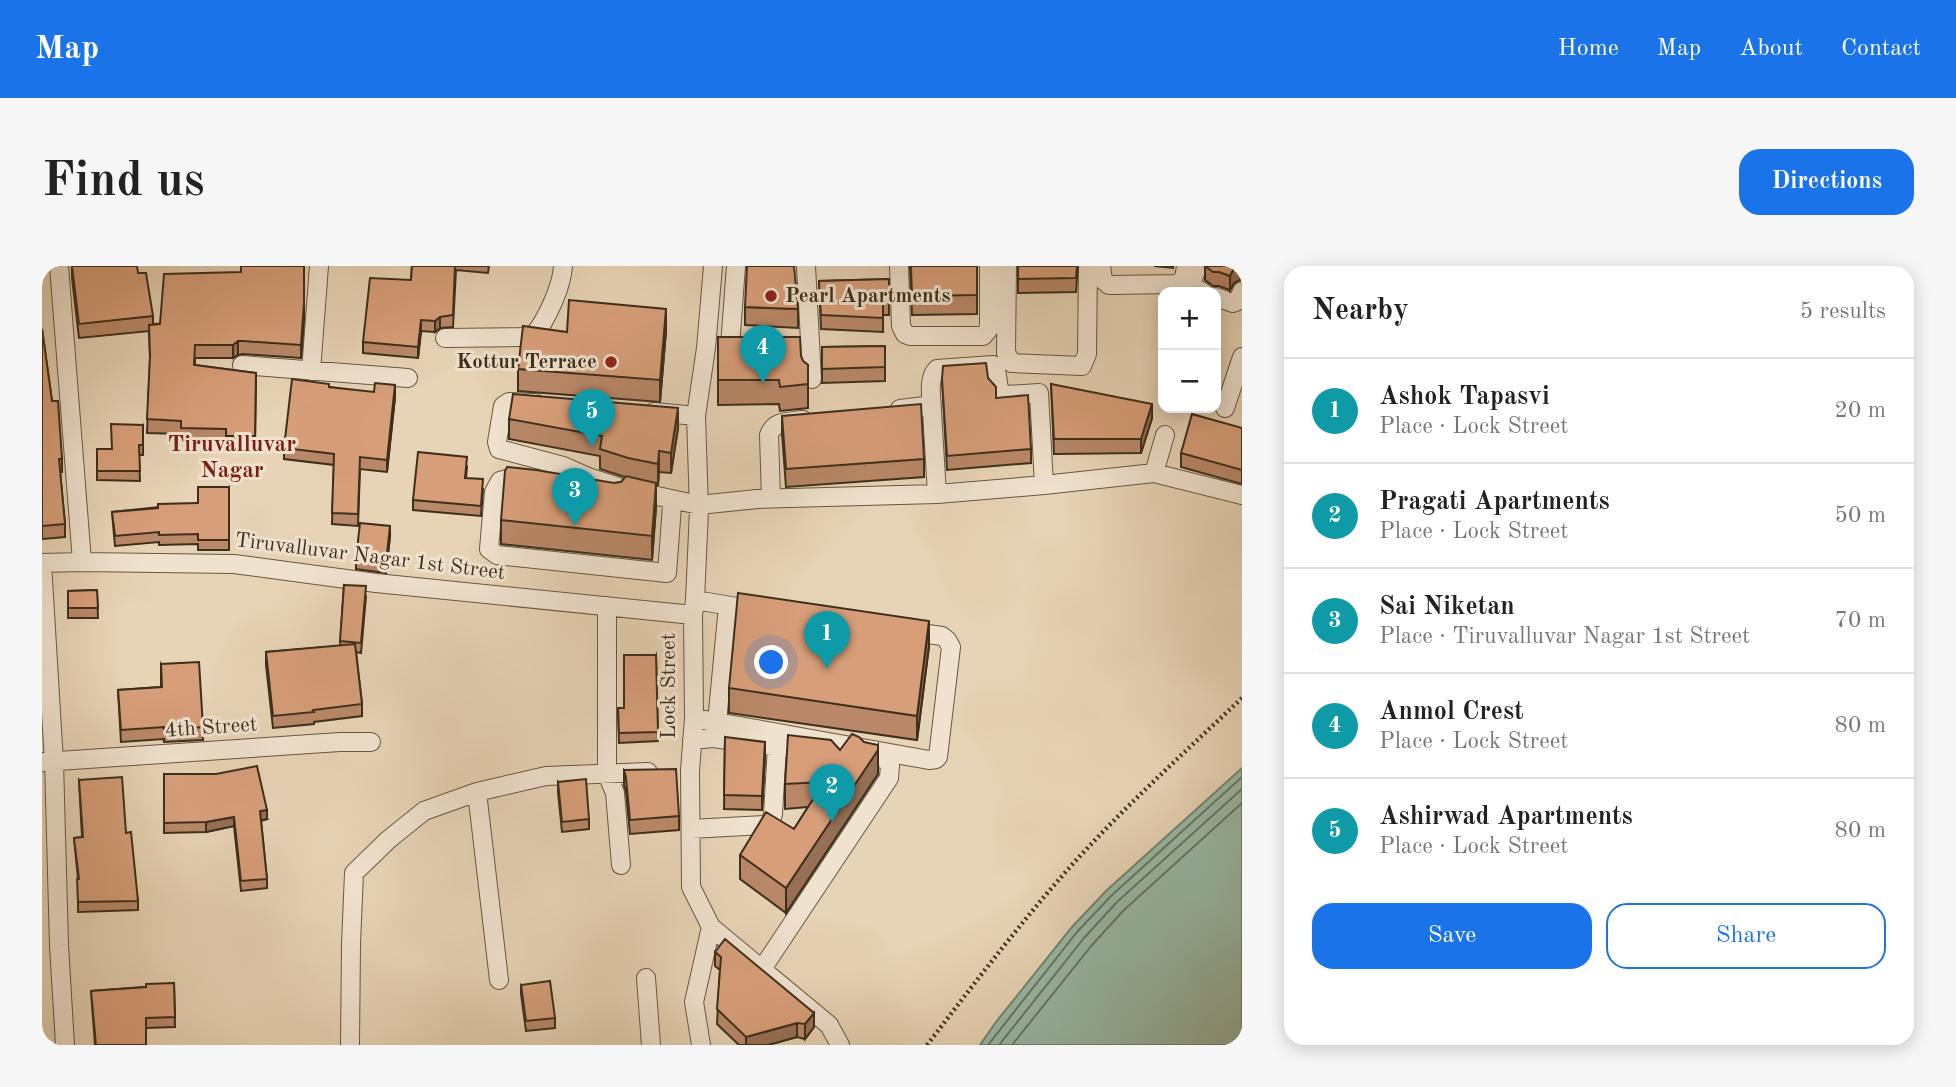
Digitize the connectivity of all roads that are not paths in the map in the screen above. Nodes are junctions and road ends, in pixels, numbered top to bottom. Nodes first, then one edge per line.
1 (59, 266) edge
2 (319, 266) edge
3 (563, 266) edge
4 (713, 266) edge
5 (736, 266) edge
6 (806, 266) edge
7 (899, 266) edge
8 (989, 266) edge
9 (1007, 266) edge
10 (1088, 266) edge
11 (1101, 266) edge
12 (1186, 266) edge
13 (1198, 266) edge
14 (1193, 287) edge
15 (1242, 291) edge
16 (1221, 299) edge
17 (445, 338) dead end
18 (706, 348) junction
19 (1242, 357) edge
20 (242, 365) dead end
21 (311, 371) junction
22 (408, 378) dead end
23 (812, 379) dead end
24 (554, 405) edge
25 (1225, 408) dead end
26 (636, 411) edge
27 (887, 411) edge
28 (932, 412) junction
29 (696, 416) junction
30 (818, 418) edge
31 (1166, 435) dead end
32 (1154, 473) junction
33 (537, 482) edge
34 (1044, 485) junction
35 (578, 489) edge
36 (937, 494) junction
37 (1242, 495) edge
38 (771, 499) junction
39 (672, 506) junction
40 (699, 508) junction
41 (82, 562) junction
42 (42, 563) edge
43 (667, 573) junction
44 (694, 603) junction
45 (607, 606) junction
46 (729, 606) junction
47 (782, 614) edge
48 (889, 629) edge
49 (694, 718) junction
50 (717, 722) junction
51 (692, 740) junction
52 (371, 743) dead end
53 (777, 747) junction
54 (48, 762) edge
55 (676, 771) junction
56 (607, 774) junction
57 (477, 792) junction
58 (691, 829) junction
59 (621, 865) dead end
60 (711, 927) junction
61 (50, 945) edge
62 (762, 969) junction
63 (646, 978) dead end
64 (499, 980) dead end
65 (65, 1045) edge
66 (350, 1045) edge
67 (651, 1045) edge
68 (701, 1045) edge
69 (840, 1045) edge

1 - 41 street
2 - 21 street
3 - 17 street
4 - 18 street, Lock Street
5 - 18 street
6 - 23 street
7 - 8 street
9 - 10 street
11 - 12 street
13 - 14 street
15 - 16 street
18 - 29 street, Lock Street
19 - 25 street
20 - 21 street
21 - 22 street
24 - 40 street
26 - 29 street
27 - 28 street
28 - 34 street
28 - 36 street
29 - 40 street, Lock Street
30 - 38 street
31 - 32 street
32 - 34 street
32 - 37 street
33 - 43 street
34 - 36 street
35 - 39 street
36 - 38 street
38 - 40 street
39 - 40 street
39 - 43 street
40 - 44 street, Lock Street
41 - 42 street, Tiruvalluvar Nagar 1st Street
41 - 45 street, Tiruvalluvar Nagar 1st Street
42 - 54 street
43 - 44 street
44 - 45 street, Tiruvalluvar Nagar 1st Street
44 - 46 street, Tiruvalluvar Nagar 1st Street
44 - 49 street, Lock Street
45 - 56 street
46 - 47 street, Tiruvalluvar Nagar 1st Street
46 - 50 street
48 - 50 street
49 - 50 street
49 - 51 street, Lock Street
51 - 53 street
51 - 55 street, Lock Street
52 - 54 street, 4th Street
53 - 58 street
53 - 62 street
54 - 61 street
55 - 56 street
55 - 58 street, Lock Street
56 - 57 street
56 - 59 street
57 - 64 street
57 - 66 street
58 - 60 street, Lock Street
60 - 62 street, Lock Street
60 - 68 street
61 - 65 street
62 - 69 street, Lock Street
63 - 67 street

